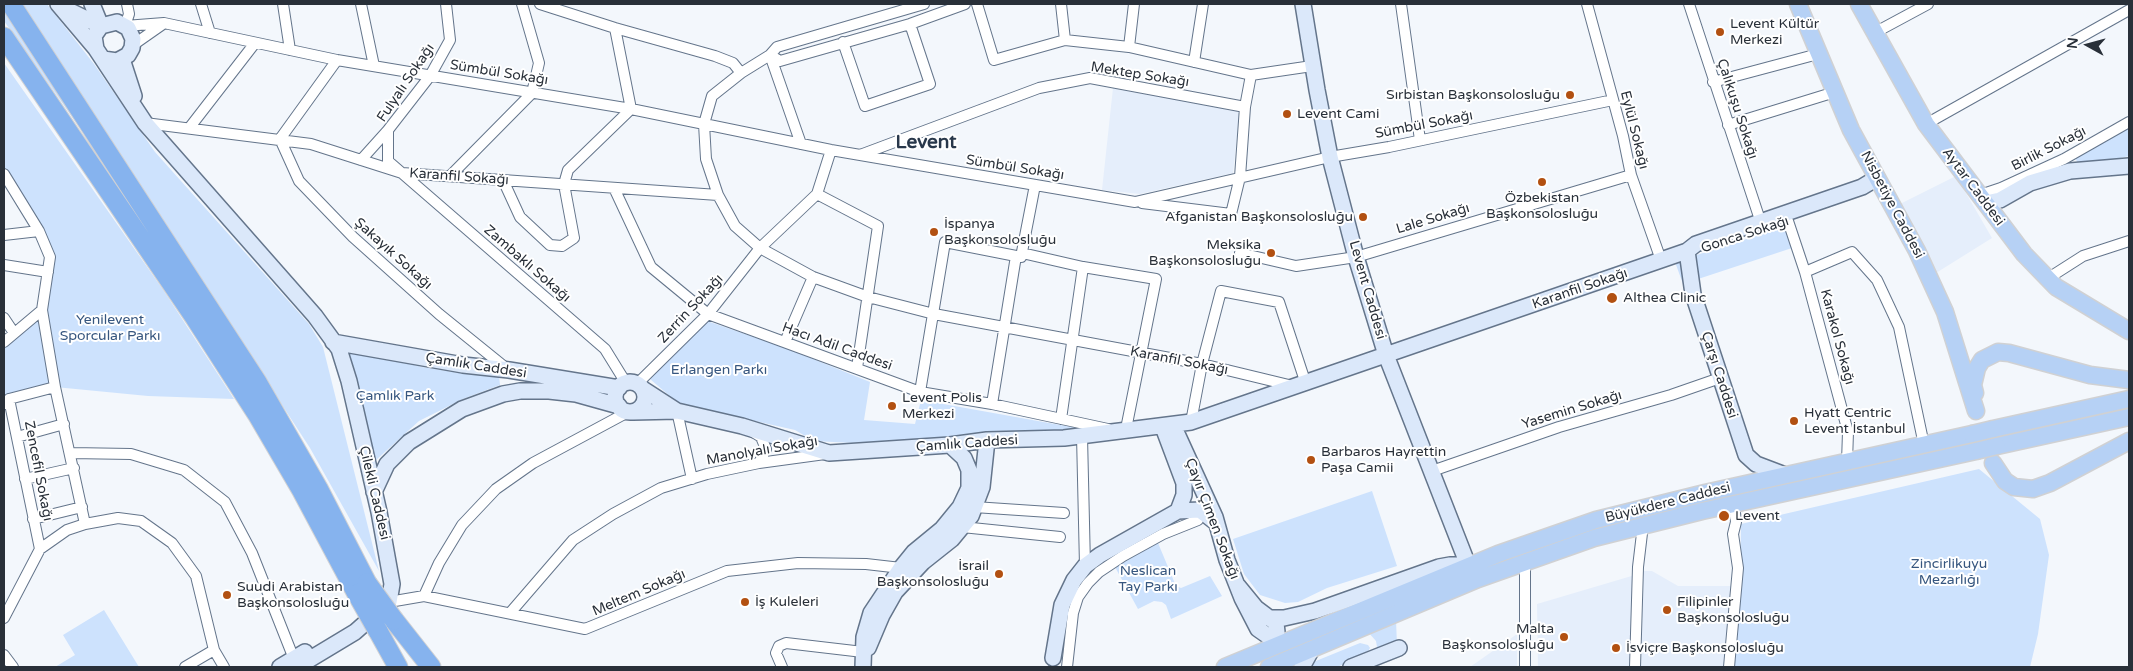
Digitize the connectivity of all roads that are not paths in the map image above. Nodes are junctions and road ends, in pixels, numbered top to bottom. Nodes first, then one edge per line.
1 (11, 4) edge
2 (92, 4) edge
3 (127, 4) edge
4 (201, 4) edge
5 (283, 4) edge
6 (361, 4) edge
7 (446, 4) edge
8 (522, 4) edge
9 (540, 4) edge
10 (924, 4) edge
11 (966, 4) edge
12 (977, 4) edge
13 (1061, 4) edge
14 (1134, 4) edge
15 (1203, 4) edge
16 (1303, 4) edge
17 (1401, 4) edge
18 (1587, 4) edge
19 (1689, 4) edge
20 (1798, 4) edge
21 (1860, 4) edge
22 (1928, 4) edge
23 (59, 5) edge
24 (905, 7) edge
25 (2129, 10) edge
26 (164, 23) junction
27 (910, 24) junction
28 (101, 26) junction
29 (126, 26) junction
30 (615, 28) junction
31 (1876, 32) junction
32 (210, 33) junction
33 (4, 37) edge
34 (1065, 40) junction
35 (255, 42) junction
36 (843, 42) junction
37 (133, 45) junction
38 (1128, 47) junction
39 (290, 50) junction
40 (99, 54) junction
41 (1818, 54) junction
42 (770, 55) junction
43 (122, 59) junction
44 (337, 60) junction
45 (1194, 62) junction
46 (374, 66) junction
47 (1312, 66) junction
48 (741, 73) junction
49 (1251, 75) junction
50 (430, 76) junction
51 (1713, 82) junction
52 (1835, 92) junction
53 (532, 93) junction
54 (1613, 100) junction
55 (1245, 107) junction
56 (631, 109) junction
57 (142, 117) junction
58 (2129, 122) edge
59 (704, 124) junction
60 (1926, 124) junction
61 (1728, 125) junction
62 (190, 127) junction
63 (388, 130) junction
64 (280, 140) junction
65 (1420, 140) junction
66 (801, 144) junction
67 (831, 150) junction
68 (859, 155) junction
69 (1330, 157) junction
70 (361, 160) junction
71 (2067, 165) junction
72 (2129, 166) edge
73 (2104, 169) junction
74 (402, 173) junction
75 (4, 174) edge
76 (1631, 175) junction
77 (450, 176) junction
78 (1240, 177) junction
79 (503, 180) junction
80 (1880, 183) junction
81 (564, 184) junction
82 (1035, 185) junction
83 (614, 188) junction
84 (817, 194) junction
85 (718, 195) junction
86 (1983, 199) junction
87 (1135, 202) junction
88 (1788, 221) junction
89 (1762, 226) junction
90 (2003, 226) junction
91 (39, 231) junction
92 (4, 235) edge
93 (2129, 242) edge
94 (760, 248) junction
95 (1687, 251) junction
96 (1240, 254) dead end
97 (1019, 255) junction
98 (1356, 257) junction
99 (1661, 260) junction
100 (4, 265) edge
101 (1082, 267) junction
102 (48, 272) junction
103 (1805, 272) junction
104 (813, 277) junction
105 (2047, 279) junction
106 (868, 298) junction
107 (42, 310) junction
108 (708, 314) junction
109 (934, 314) junction
110 (4, 318) edge
111 (1004, 329) junction
112 (2129, 332) edge
113 (14, 333) junction
114 (4, 342) edge
115 (333, 342) junction
116 (785, 342) junction
117 (1072, 342) junction
118 (1141, 354) junction
119 (1386, 355) junction
120 (1202, 364) junction
121 (857, 368) junction
122 (509, 370) junction
123 (1720, 378) junction
124 (2129, 380) edge
125 (631, 386) junction
126 (1301, 386) junction
127 (55, 388) junction
128 (920, 392) junction
129 (2129, 399) edge
130 (6, 402) edge
131 (992, 404) junction
132 (627, 410) junction
133 (677, 411) junction
134 (2129, 417) edge
135 (1061, 419) junction
136 (1191, 422) junction
137 (64, 424) junction
138 (742, 426) junction
139 (1168, 426) junction
140 (1121, 430) junction
141 (1082, 436) junction
142 (16, 437) junction
143 (987, 440) junction
144 (2129, 441) edge
145 (1183, 445) junction
146 (1924, 445) junction
147 (950, 446) junction
148 (71, 453) junction
149 (829, 453) junction
150 (1847, 462) junction
151 (759, 463) junction
152 (1993, 463) dead end
153 (387, 464) junction
154 (74, 468) junction
155 (364, 469) junction
156 (1432, 471) junction
157 (1784, 475) junction
158 (25, 479) junction
159 (692, 479) junction
160 (374, 492) junction
161 (969, 503) junction
162 (1734, 504) junction
163 (82, 507) junction
164 (1178, 511) junction
165 (1064, 513) dead end
166 (33, 519) junction
167 (1163, 520) junction
168 (1198, 520) junction
169 (85, 524) junction
170 (1643, 525) junction
171 (1217, 526) junction
172 (962, 527) junction
173 (1060, 537) dead end
174 (40, 549) junction
175 (1226, 560) junction
176 (1525, 561) junction
177 (1468, 565) junction
178 (1085, 566) junction
179 (907, 570) junction
180 (392, 576) junction
181 (362, 588) junction
182 (424, 596) junction
183 (404, 599) junction
184 (389, 602) junction
185 (510, 613) junction
186 (4, 618) edge
187 (1263, 623) junction
188 (373, 627) junction
189 (1399, 648) dead end
190 (1312, 649) junction
191 (214, 650) junction
192 (4, 656) edge
193 (1251, 657) junction
194 (1053, 658) dead end
195 (863, 660) edge
196 (296, 663) edge
197 (13, 667) edge
198 (185, 667) edge
199 (224, 667) edge
200 (280, 667) edge
201 (388, 667) edge
202 (398, 667) edge
203 (419, 667) edge
204 (431, 667) edge
205 (782, 667) edge
206 (1067, 667) edge
207 (1225, 667) edge
208 (1271, 667) edge
209 (1302, 667) edge
210 (1351, 667) edge
211 (1525, 667) edge
212 (1634, 667) edge
213 (1729, 667) edge

1 - 181 highway
2 - 28 street
3 - 29 street
4 - 32 street
5 - 39 street
6 - 46 street
7 - 50 street, Fulyalı Sokağı
8 - 53 street
9 - 30 street
10 - 24 street, Karanfil Sokağı
11 - 27 street
12 - 34 street
13 - 34 street
14 - 38 street
15 - 45 street
16 - 47 street, Levent Caddesi
17 - 65 street
18 - 54 street, Eylül Sokağı
19 - 51 street, Çalıkuşu Sokağı
20 - 41 main road, Nisbetiye Caddesi
21 - 31 main road, Aytar Caddesi
22 - 31 street
23 - 28 street
23 - 40 street, Çilekli Caddesi
24 - 42 street, Karanfil Sokağı
25 - 60 street
26 - 29 street, Sümbül Sokağı
26 - 32 street, Sümbül Sokağı
26 - 37 street
27 - 36 street
27 - 36 street
28 - 29 street
28 - 40 street
29 - 37 street
30 - 48 street
30 - 56 street
31 - 60 main road, Aytar Caddesi
32 - 35 street, Sümbül Sokağı
33 - 181 highway
34 - 38 street
35 - 39 street, Sümbül Sokağı
35 - 62 street
36 - 42 street
37 - 43 street
38 - 45 street
39 - 44 street, Sümbül Sokağı
40 - 43 street
40 - 57 street, Çilekli Caddesi
41 - 51 street
41 - 52 main road, Nisbetiye Caddesi
42 - 48 street, Karanfil Sokağı
42 - 66 street
43 - 57 street, Çilekli Caddesi
44 - 46 street, Sümbül Sokağı
44 - 64 street
45 - 49 street
46 - 50 street, Sümbül Sokağı
47 - 49 street
47 - 69 street, Levent Caddesi
48 - 59 street, Karanfil Sokağı
49 - 55 street
50 - 53 street, Sümbül Sokağı
50 - 63 street, Fulyalı Sokağı
51 - 61 street, Çalıkuşu Sokağı
52 - 61 street
52 - 80 main road, Nisbetiye Caddesi
53 - 56 street, Sümbül Sokağı
53 - 77 street
54 - 65 street, Sümbül Sokağı
54 - 76 street, Eylül Sokağı
55 - 68 street, Mektep Sokağı
55 - 78 street
56 - 59 street, Sümbül Sokağı
56 - 81 street
57 - 62 street, Karanfil Sokağı
57 - 115 street, Çilekli Caddesi
58 - 71 street, Birlik Sokağı
59 - 66 street, Sümbül Sokağı
59 - 85 street, Karanfil Sokağı
60 - 86 main road, Aytar Caddesi
61 - 89 street, Çalıkuşu Sokağı
62 - 64 street, Karanfil Sokağı
63 - 70 street
63 - 74 street, Fulyalı Sokağı
64 - 70 street, Karanfil Sokağı
64 - 122 street, Şakayık Sokağı
65 - 69 street, Sümbül Sokağı
66 - 67 street, Sümbül Sokağı
67 - 68 street, Sümbül Sokağı
67 - 84 street
68 - 82 street, Sümbül Sokağı
69 - 78 street, Sümbül Sokağı
69 - 98 street, Levent Caddesi
70 - 74 street, Karanfil Sokağı
71 - 73 street
71 - 86 street
72 - 73 street
73 - 90 street
74 - 77 street, Karanfil Sokağı
74 - 125 street, Zambaklı Sokağı
75 - 91 street
76 - 98 street, Lale Sokağı
76 - 99 street, Eylül Sokağı
77 - 79 street, Karanfil Sokağı
78 - 87 street, Sümbül Sokağı
78 - 87 street, Sümbül Sokağı
79 - 81 street, Karanfil Sokağı
79 - 81 street
80 - 88 street, Gonca Sokağı
80 - 89 street, Gonca Sokağı
80 - 124 main road, Nisbetiye Caddesi
81 - 83 street, Karanfil Sokağı
82 - 87 street, Sümbül Sokağı
82 - 97 street
83 - 85 street, Karanfil Sokağı
83 - 108 street, Hacı Adil Caddesi
84 - 94 street, Zerrin Sokağı
84 - 106 street
85 - 94 street, Karanfil Sokağı
86 - 90 main road, Aytar Caddesi
88 - 89 street, Gonca Sokağı
88 - 103 street, Karakol Sokağı
89 - 95 street, Gonca Sokağı
90 - 105 main road, Aytar Caddesi
91 - 92 street
91 - 102 street
93 - 105 street
94 - 104 street, Karanfil Sokağı
94 - 108 street, Zerrin Sokağı
95 - 99 street, Gonca Sokağı
95 - 123 street, Çarşı Caddesi
96 - 98 street, Lale Sokağı
97 - 101 street
97 - 109 street
97 - 111 street
98 - 119 street, Levent Caddesi
99 - 119 street, Karanfil Sokağı
100 - 102 street
101 - 117 street
101 - 118 street
102 - 107 street
103 - 146 street
103 - 150 street, Karakol Sokağı
104 - 106 street, Karanfil Sokağı
104 - 116 street
105 - 112 main road, Aytar Caddesi
106 - 109 street, Karanfil Sokağı
106 - 121 street
107 - 113 street
107 - 127 street
108 - 116 street, Hacı Adil Caddesi
108 - 125 street, Zerrin Sokağı
109 - 111 street, Karanfil Sokağı
109 - 128 street
110 - 113 street
111 - 117 street, Karanfil Sokağı
111 - 131 street
113 - 114 street
115 - 122 street, Çamlık Caddesi
115 - 155 street, Çilekli Caddesi
116 - 121 street, Hacı Adil Caddesi
117 - 118 street, Karanfil Sokağı
117 - 135 street
118 - 120 street, Karanfil Sokağı
118 - 140 street
119 - 126 street, Karanfil Sokağı
119 - 156 street, Levent Caddesi
120 - 126 street, Karanfil Sokağı
120 - 126 street
120 - 136 street
121 - 128 street, Hacı Adil Caddesi
122 - 125 street, Çamlık Caddesi
123 - 156 street, Yasemin Sokağı
123 - 157 street, Çarşı Caddesi
125 - 132 street
125 - 132 street
125 - 133 street, Çamlık Caddesi
126 - 136 street, Çamlık Caddesi
127 - 130 street
127 - 137 street
128 - 131 street, Hacı Adil Caddesi
129 - 146 main road, Büyükdere Caddesi, bridge
130 - 142 street, Zencefil Sokağı
131 - 135 street, Hacı Adil Caddesi
132 - 133 street, Çamlık Caddesi
132 - 153 street, Çamlık Caddesi
132 - 182 street
133 - 138 street, Çamlık Caddesi
133 - 159 street
134 - 162 main road, Büyükdere Caddesi, bridge
135 - 140 street, Hacı Adil Caddesi
136 - 139 street, Çamlık Caddesi
136 - 145 street
137 - 142 street
137 - 148 street
138 - 149 street, Çamlık Caddesi
138 - 151 street
139 - 140 street, Çamlık Caddesi
139 - 145 street, Çayır Çimen Sokağı
139 - 164 street
140 - 141 street, Çamlık Caddesi
141 - 143 street, Çamlık Caddesi
141 - 178 street
142 - 158 street, Zencefil Sokağı
143 - 147 street, Çamlık Caddesi
143 - 161 street
144 - 152 main road
145 - 171 street, Çayır Çimen Sokağı
146 - 150 main road, Büyükdere Caddesi
147 - 149 street, Çamlık Caddesi
147 - 161 street
148 - 154 street
148 - 196 street
149 - 151 street, Manolyalı Sokağı
150 - 157 main road, Büyükdere Caddesi
151 - 159 street, Manolyalı Sokağı
153 - 155 street
153 - 160 street, Çamlık Caddesi
154 - 158 street
154 - 163 street
155 - 160 street, Çilekli Caddesi
155 - 188 street, Çilekli Caddesi
156 - 177 street, Levent Caddesi
157 - 177 main road, Büyükdere Caddesi
158 - 166 street, Zencefil Sokağı
159 - 185 street, Manolyalı Sokağı
160 - 180 street, Çilekli Caddesi
161 - 165 street
161 - 172 street
161 - 179 street
162 - 170 main road, Büyükdere Caddesi
162 - 213 street
163 - 166 street
163 - 169 street
164 - 167 street
164 - 171 street
166 - 174 street, Zencefil Sokağı
167 - 168 street
167 - 178 street
168 - 175 street
168 - 206 street
169 - 174 street
169 - 191 street
170 - 176 main road, Büyükdere Caddesi
170 - 212 street
171 - 175 street, Çayır Çimen Sokağı
172 - 173 street
172 - 179 street
174 - 186 street
175 - 187 street, Çayır Çimen Sokağı
176 - 190 main road, Büyükdere Caddesi
176 - 211 street
177 - 187 street
177 - 193 main road, Büyükdere Caddesi
178 - 194 street
179 - 185 street, Meltem Sokağı
179 - 195 street
180 - 183 street
180 - 184 street, Çilekli Caddesi
181 - 188 highway, bridge
182 - 183 street, Meltem Sokağı
182 - 185 street, Meltem Sokağı
183 - 184 street, Meltem Sokağı
184 - 188 street
187 - 193 street
188 - 196 street
188 - 201 highway
188 - 202 highway
188 - 203 highway
188 - 204 highway
189 - 210 street
190 - 208 main road, Büyükdere Caddesi
190 - 209 street
191 - 198 street
191 - 199 street
192 - 197 street
193 - 207 main road, Büyükdere Caddesi
193 - 208 main road
195 - 205 street
196 - 200 street

